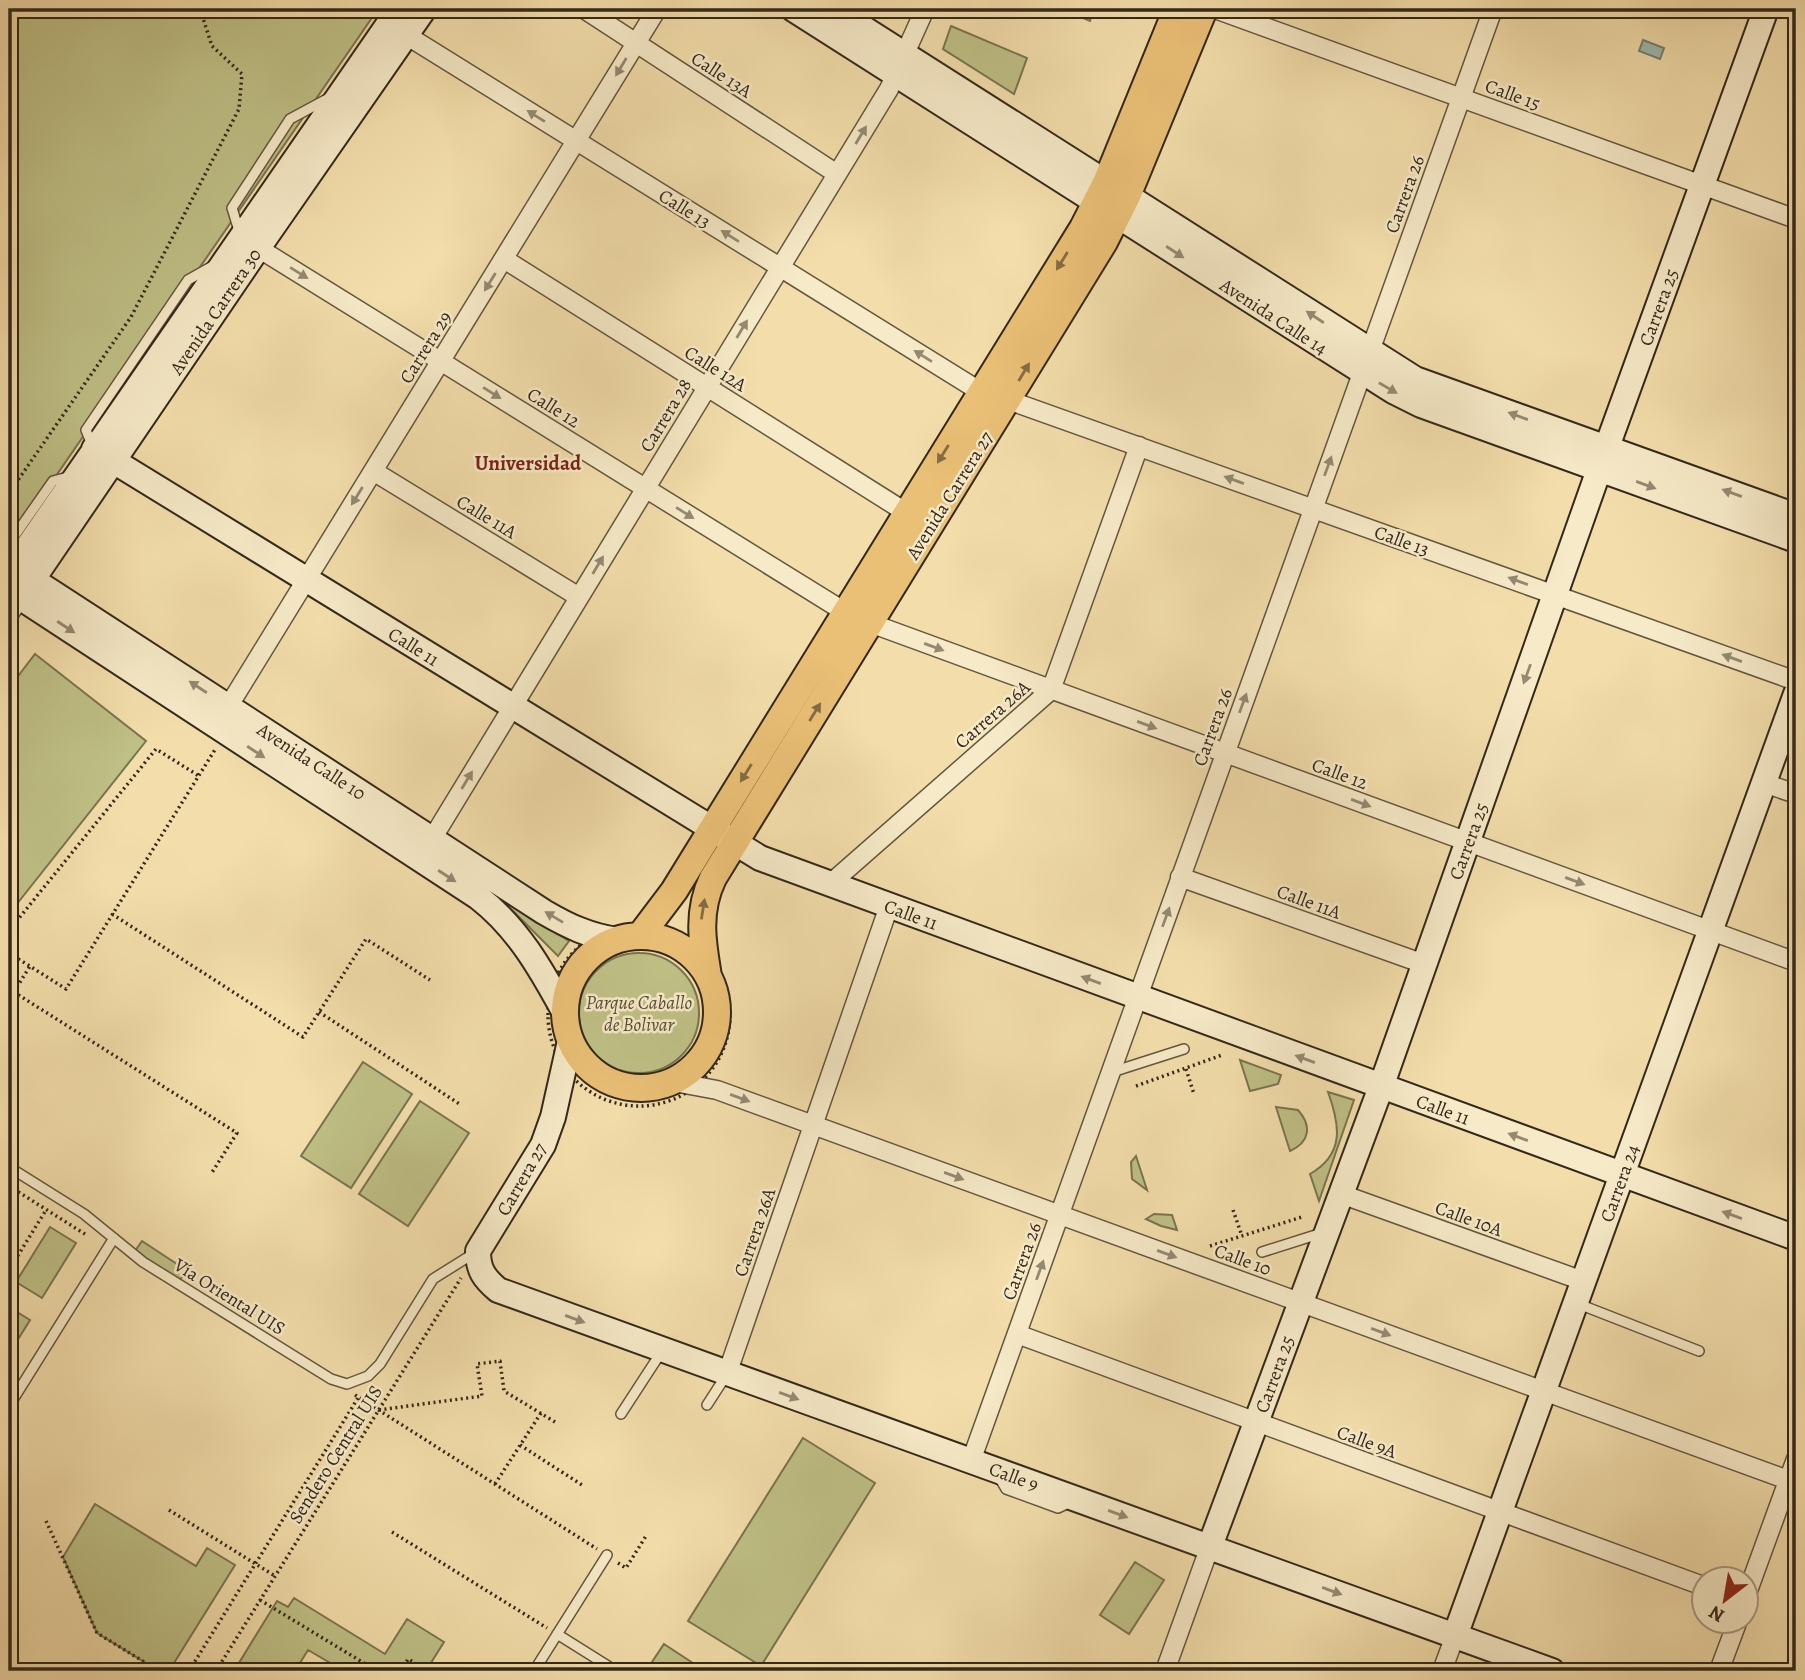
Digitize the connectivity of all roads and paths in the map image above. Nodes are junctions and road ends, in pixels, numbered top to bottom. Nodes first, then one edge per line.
1 (200, 9) edge
2 (424, 9) edge
3 (584, 9) edge
4 (657, 9) edge
5 (793, 9) edge
6 (834, 9) edge
7 (925, 9) edge
8 (1204, 9) edge
9 (1215, 9) edge
10 (1493, 9) edge
11 (1766, 9) edge
12 (1167, 12) edge
13 (398, 23) edge
14 (636, 43) junction
15 (901, 64) junction
16 (1461, 98) junction
17 (576, 141) junction
18 (837, 174) junction
19 (1702, 185) junction
20 (1112, 199) junction
21 (1796, 219) edge
22 (249, 243) junction
23 (504, 259) junction
24 (780, 267) junction
25 (441, 361) junction
26 (1365, 362) junction
27 (707, 387) junction
28 (981, 392) junction
29 (1008, 400) junction
30 (1139, 446) junction
31 (104, 455) junction
32 (1604, 458) junction
33 (373, 471) junction
34 (645, 488) junction
35 (9, 493) edge
36 (1312, 508) junction
37 (907, 513) junction
38 (1796, 516) edge
39 (1785, 536) edge
40 (1796, 547) edge
41 (306, 580) junction
42 (15, 581) edge
43 (1555, 595) junction
44 (579, 597) junction
45 (845, 612) junction
46 (870, 623) junction
47 (1796, 681) edge
48 (1051, 690) junction
49 (1796, 694) edge
50 (512, 706) junction
51 (228, 707) junction
52 (218, 745) dead end
53 (1225, 753) junction
54 (199, 776) junction
55 (1764, 783) junction
56 (1796, 794) edge
57 (723, 836) junction
58 (432, 839) junction
59 (1467, 842) junction
60 (1181, 877) junction
61 (830, 884) junction
62 (889, 906) junction
63 (113, 914) junction
64 (9, 926) edge
65 (1710, 931) junction
66 (625, 934) junction
67 (9, 953) edge
68 (1796, 962) edge
69 (706, 964) junction
70 (1424, 964) junction
71 (30, 966) junction
72 (430, 980) dead end
73 (9, 989) edge
74 (14, 992) junction
75 (1138, 997) junction
76 (558, 1002) junction
77 (319, 1012) junction
78 (570, 1041) junction
79 (1184, 1049) dead end
80 (1222, 1055) dead end
81 (565, 1067) junction
82 (1185, 1068) junction
83 (1111, 1072) junction
84 (686, 1084) junction
85 (1136, 1086) dead end
86 (1381, 1087) junction
87 (1194, 1094) dead end
88 (461, 1105) dead end
89 (814, 1125) junction
90 (9, 1167) edge
91 (211, 1174) dead end
92 (1622, 1175) junction
93 (9, 1186) edge
94 (1341, 1194) junction
95 (46, 1210) junction
96 (1233, 1210) dead end
97 (1060, 1214) junction
98 (1302, 1217) dead end
99 (1327, 1232) junction
100 (1242, 1236) junction
101 (114, 1238) junction
102 (1796, 1238) edge
103 (1210, 1246) dead end
104 (107, 1248) junction
105 (1262, 1252) dead end
106 (480, 1262) junction
107 (9, 1270) edge
108 (1580, 1292) junction
109 (1300, 1302) junction
110 (1017, 1334) junction
111 (663, 1350) junction
112 (1699, 1351) dead end
113 (727, 1374) junction
114 (331, 1380) junction
115 (1544, 1391) junction
116 (359, 1397) junction
117 (707, 1405) dead end
118 (9, 1406) edge
119 (379, 1410) junction
120 (541, 1413) junction
121 (621, 1414) dead end
122 (555, 1422) dead end
123 (1256, 1422) junction
124 (520, 1445) junction
125 (1796, 1459) edge
126 (971, 1461) junction
127 (1792, 1482) edge
128 (495, 1484) junction
129 (582, 1485) dead end
130 (169, 1510) dead end
131 (1500, 1512) junction
132 (46, 1521) dead end
133 (392, 1532) dead end
134 (646, 1536) dead end
135 (1210, 1546) junction
136 (607, 1555) junction
137 (256, 1563) junction
138 (1759, 1564) edge
139 (275, 1576) junction
140 (1689, 1581) edge
141 (260, 1600) junction
142 (557, 1634) junction
143 (1733, 1634) edge
144 (1455, 1636) junction
145 (9, 1668) edge
146 (1166, 1668) edge
147 (15, 1671) edge
148 (159, 1671) edge
149 (189, 1671) edge
150 (216, 1671) edge
151 (377, 1671) edge
152 (401, 1671) edge
153 (428, 1671) edge
154 (536, 1671) edge
155 (616, 1671) edge
156 (1185, 1671) edge
157 (1442, 1671) edge
158 (1552, 1671) edge
159 (1719, 1671) edge

1 - 35 path
2 - 13 street, Avenida Carrera 30
3 - 14 street, Calle 13A
4 - 14 street, Carrera 29
5 - 15 street, Avenida Calle 14
6 - 15 street, Avenida Calle 14
7 - 15 street, Carrera 28
8 - 20 main road, Avenida Carrera 27
9 - 16 street, Calle 15
10 - 16 street, Carrera 26
11 - 19 street, Carrera 25
12 - 20 main road, Avenida Carrera 27
17 -> 13 street, Calle 13
13 - 22 street, Avenida Carrera 30
13 - 22 street, Avenida Carrera 30
14 -> 17 street, Carrera 29
14 - 18 street, Calle 13A
18 -> 15 street, Carrera 28
15 - 20 street, Avenida Calle 14
16 - 19 street, Calle 15
16 - 26 street, Carrera 26
17 - 23 street, Carrera 29
24 -> 17 street, Calle 13
18 - 24 street, Carrera 28
19 - 21 street, Calle 15
19 - 32 street, Carrera 25
20 - 26 street, Avenida Calle 14
20 -> 28 main road, Avenida Carrera 27
29 -> 20 main road, Avenida Carrera 27
22 -> 25 street, Calle 12
22 - 31 street, Avenida Carrera 30
22 - 31 street, Avenida Carrera 30
23 -> 25 street, Carrera 29
23 - 27 street, Calle 12A
27 -> 24 street, Carrera 28
28 -> 24 street, Calle 13
25 - 33 street, Carrera 29
25 -> 34 street, Calle 12
26 - 32 street, Avenida Calle 14
36 -> 26 street, Carrera 26
27 - 34 street, Carrera 28
27 - 37 street, Calle 12A
28 -> 37 main road, Avenida Carrera 27
29 - 30 street, Calle 13
29 - 46 main road, Avenida Carrera 27
36 -> 30 street, Calle 13
30 - 48 street, Carrera 26A
31 - 41 street, Calle 11
31 - 42 street, Avenida Carrera 30
31 - 42 street, Avenida Carrera 30
38 -> 32 street, Avenida Calle 14
32 -> 39 street, Avenida Calle 14
32 - 43 street, Carrera 25
33 -> 41 street, Carrera 29
33 - 44 street, Calle 11A
44 -> 34 street, Carrera 28
34 -> 45 street, Calle 12
43 -> 36 street, Calle 13
53 -> 36 street, Carrera 26
37 - 45 main road, Avenida Carrera 27
39 - 40 street
41 - 50 street, Calle 11
41 - 51 street, Carrera 29
51 -> 42 street, Avenida Calle 10
42 -> 76 street, Avenida Calle 10
47 -> 43 street, Calle 13
43 -> 59 street, Carrera 25
44 - 50 street, Carrera 28
45 -> 57 main road, Avenida Carrera 27
46 -> 48 street, Calle 12
57 -> 46 main road, Avenida Carrera 27
48 -> 53 street, Calle 12
48 - 61 street, Carrera 26A
49 - 55 street, Carrera 24
50 - 57 street, Calle 11
58 -> 50 street, Carrera 28
51 - 58 street, Avenida Calle 10
52 - 54 path
53 -> 59 street, Calle 12
53 - 60 street, Carrera 26
54 - 63 path
54 - 64 path
55 - 56 street
55 - 65 street, Carrera 24
57 - 61 street, Calle 11
57 - 66 main road, Avenida Carrera 27
69 -> 57 main road, Avenida Carrera 27
66 -> 58 street, Avenida Calle 10
59 -> 65 street, Calle 12
59 - 70 street, Carrera 25
60 - 70 street, Calle 11A
75 -> 60 street, Carrera 26
61 - 62 street, Calle 11
75 -> 62 street, Calle 11
62 - 89 street, Carrera 26A
63 - 71 path
63 - 77 path
65 - 68 street, Calle 12
65 - 92 street, Carrera 24
66 - 66 path
66 - 69 main road
66 - 69 path
66 - 76 main road
66 - 76 path
67 - 71 path
69 - 84 main road
69 - 84 path
70 - 86 street, Carrera 25
71 - 74 path
72 - 77 path
73 - 74 path
74 - 91 path
75 - 83 street, Carrera 26
86 -> 75 street, Calle 11
76 - 78 main road
76 - 81 path
77 - 88 path
78 - 81 street, Carrera 27
78 - 84 main road
79 - 83 lane
80 - 82 path
81 - 84 path
81 - 106 street, Carrera 27
82 - 85 path
82 - 87 path
83 - 97 street, Carrera 26
84 -> 89 street, Calle 10
92 -> 86 street, Calle 11
86 - 94 street, Carrera 25
89 -> 97 street, Calle 10
89 - 113 street, Carrera 26A
90 - 101 lane, Vía Oriental UIS
102 -> 92 street, Calle 11
92 - 108 street, Carrera 24
93 - 95 path
94 - 99 street, Carrera 25
94 - 108 street, Calle 10A
95 - 104 path
95 - 107 path
96 - 100 path
97 -> 109 street, Calle 10
110 -> 97 street, Carrera 26
98 - 100 path
99 - 105 lane
99 - 109 street, Carrera 25
100 - 103 path
101 - 104 lane
101 - 114 lane, Vía Oriental UIS
104 - 118 lane
106 -> 111 street, Calle 9
106 - 114 lane
106 - 119 path, Sendero Central UIS
108 - 112 lane
108 - 115 street, Carrera 24
109 -> 115 street, Calle 10
109 - 123 street, Carrera 25
110 - 123 street, Calle 9A
110 - 126 street, Carrera 26
111 - 113 street, Calle 9
111 - 121 lane
113 - 117 lane
113 -> 126 street, Calle 9
114 - 116 path
115 - 127 street, Calle 10
115 - 131 street, Carrera 24
116 - 119 path
116 - 137 path, Sendero Central UIS
119 - 120 path
119 - 128 path
119 - 139 path, Sendero Central UIS
120 - 122 path
120 - 124 path
123 - 131 street, Calle 9A
123 - 135 street, Carrera 25
124 - 128 path
124 - 129 path
125 - 127 street
126 -> 135 street, Calle 9
127 - 138 street
128 - 136 path
130 - 137 path
131 - 140 street, Calle 9A
131 - 144 street, Carrera 24
132 - 148 path
133 - 142 path
134 - 136 path
135 -> 144 street, Calle 9
135 - 146 street, Carrera 25
136 - 142 lane
137 - 139 path
137 - 149 path, Sendero Central UIS
139 - 141 path, Sendero Central UIS
141 - 150 path, Sendero Central UIS
141 - 151 path
142 - 154 lane
142 - 155 lane
143 - 159 street
144 - 157 street, Carrera 24
144 - 158 street, Calle 9
145 - 147 path
146 - 156 street
152 - 153 path

